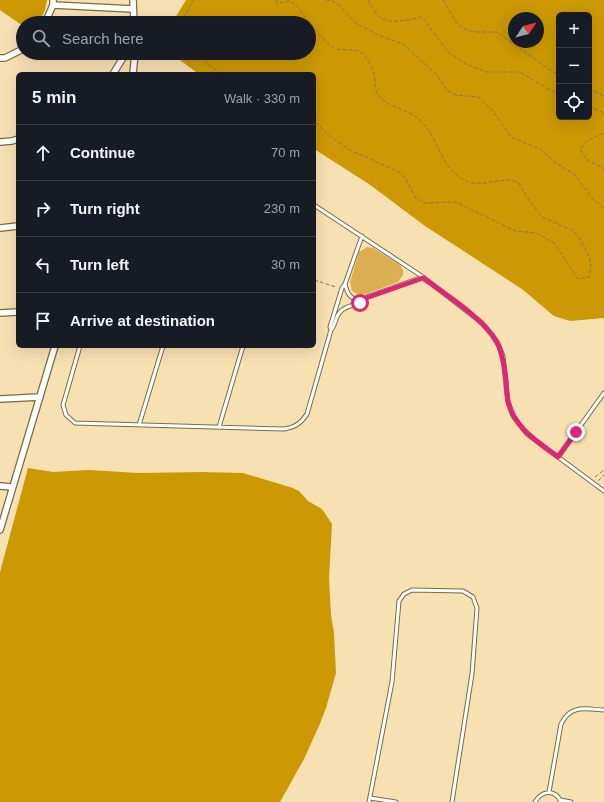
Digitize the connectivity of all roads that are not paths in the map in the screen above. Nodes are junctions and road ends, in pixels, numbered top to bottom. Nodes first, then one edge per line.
1 (133, 0) edge
2 (53, 2) edge
3 (133, 9) junction
4 (48, 16) edge
5 (134, 16) edge
6 (16, 52) edge
7 (0, 58) edge
8 (122, 60) edge
9 (134, 60) edge
10 (114, 72) edge
11 (132, 72) edge
12 (16, 140) edge
13 (0, 142) edge
14 (316, 206) edge
15 (16, 226) edge
16 (0, 228) edge
17 (362, 236) junction
18 (423, 278) junction
19 (345, 284) junction
20 (363, 299) junction
21 (16, 312) edge
22 (0, 313) edge
23 (331, 330) junction
24 (54, 348) edge
25 (79, 348) edge
26 (162, 348) edge
27 (242, 348) edge
28 (604, 393) edge
29 (40, 397) junction
30 (0, 398) edge
31 (139, 425) junction
32 (219, 427) junction
33 (558, 457) junction
34 (0, 486) edge
35 (12, 487) junction
36 (604, 491) edge
37 (0, 530) edge
38 (604, 710) edge
39 (549, 792) junction
40 (370, 800) edge
41 (560, 801) edge
42 (396, 802) edge
43 (452, 802) edge
44 (535, 802) edge
45 (571, 802) edge

1 - 3 street
2 - 3 street
2 - 4 street
3 - 5 street
6 - 7 street
8 - 10 street
9 - 11 street
12 - 13 street
14 - 17 lane
15 - 16 street
17 - 18 lane
17 - 19 lane
18 - 20 lane
18 - 33 lane
19 - 20 lane
19 - 23 lane
20 - 23 lane
21 - 22 street
23 - 32 lane
24 - 29 street
25 - 31 lane
26 - 31 lane
27 - 32 lane
28 - 33 lane
29 - 30 street
29 - 35 street
31 - 32 lane
33 - 36 lane
34 - 35 street
35 - 37 street
38 - 39 lane
39 - 41 lane
39 - 44 lane
40 - 42 lane
40 - 43 lane
41 - 45 lane

